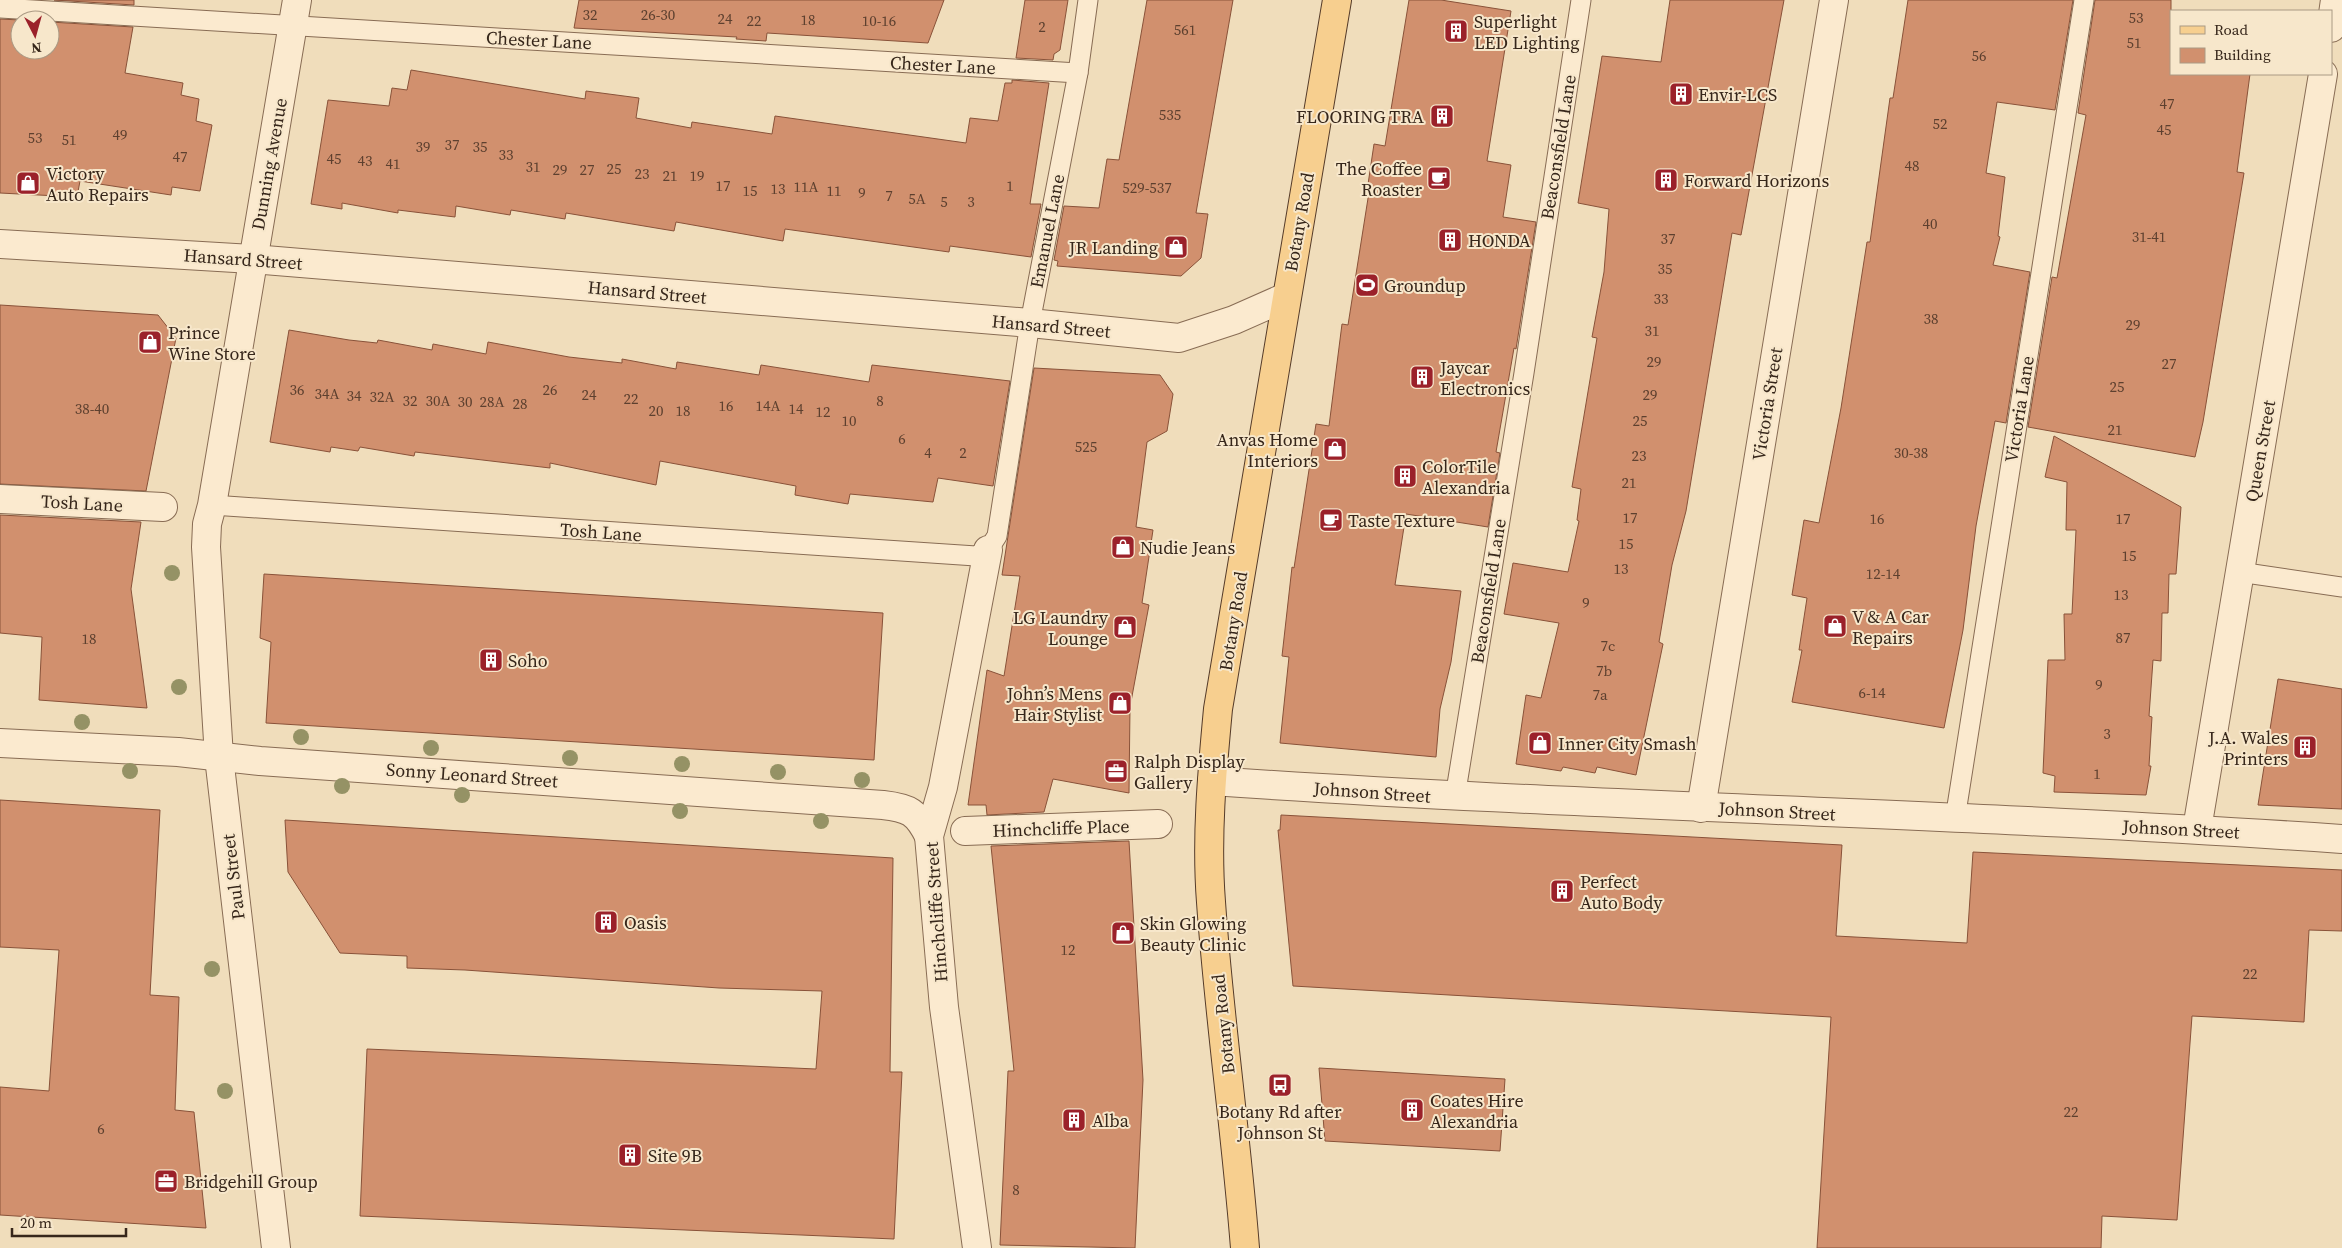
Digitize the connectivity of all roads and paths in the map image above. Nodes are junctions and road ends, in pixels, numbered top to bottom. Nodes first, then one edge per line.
1 (1088, 0) edge
2 (1337, 0) edge
3 (1581, 0) edge
4 (1834, 0) edge
5 (2084, 0) edge
6 (2335, 0) edge
7 (0, 8) edge
8 (295, 13) edge
9 (2332, 21) edge
10 (1078, 73) junction
11 (2323, 75) edge
12 (0, 244) edge
13 (252, 259) junction
14 (1286, 297) junction
15 (1030, 323) junction
16 (0, 498) edge
17 (212, 505) junction
18 (164, 507) dead end
19 (988, 550) junction
20 (2239, 572) junction
21 (2342, 587) edge
22 (0, 743) edge
23 (219, 757) junction
24 (1212, 781) junction
25 (1454, 797) junction
26 (1701, 808) junction
27 (1955, 819) junction
28 (1158, 824) dead end
29 (2197, 829) junction
30 (965, 831) dead end
31 (930, 836) junction
32 (2342, 839) edge
33 (276, 1248) edge
34 (977, 1248) edge
35 (1245, 1248) edge

1 - 10 lane, Emanuel Lane
2 - 14 main road, Botany Road
3 - 25 lane, Beaconsfield Lane
4 - 26 street, Victoria Street
5 - 27 lane, Victoria Lane
6 - 9 street
7 - 8 lane, Chester Lane
8 - 10 lane, Chester Lane
8 - 13 street, Dunning Avenue
10 - 15 lane, Emanuel Lane
11 - 20 street, Queen Street
12 - 13 street, Hansard Street
13 - 15 street, Hansard Street
13 - 17 street, Dunning Avenue
14 - 15 street, Hansard Street
14 - 24 main road, Botany Road
15 - 19 lane, Emanuel Lane
16 - 18 street, Tosh Lane
17 - 19 lane, Tosh Lane
17 - 23 street, Paul Street
19 - 31 street, Hinchcliffe Street
20 - 21 lane
20 - 29 street, Queen Street
22 - 23 street, Sonny Leonard Street
23 - 31 street, Sonny Leonard Street
23 - 33 street, Paul Street
24 - 25 street, Johnson Street
24 - 35 main road, Botany Road
25 - 26 street, Johnson Street
26 - 27 street, Johnson Street
27 - 29 street, Johnson Street
28 - 30 street, Hinchcliffe Place
29 - 32 street, Johnson Street
31 - 34 street, Hinchcliffe Street

